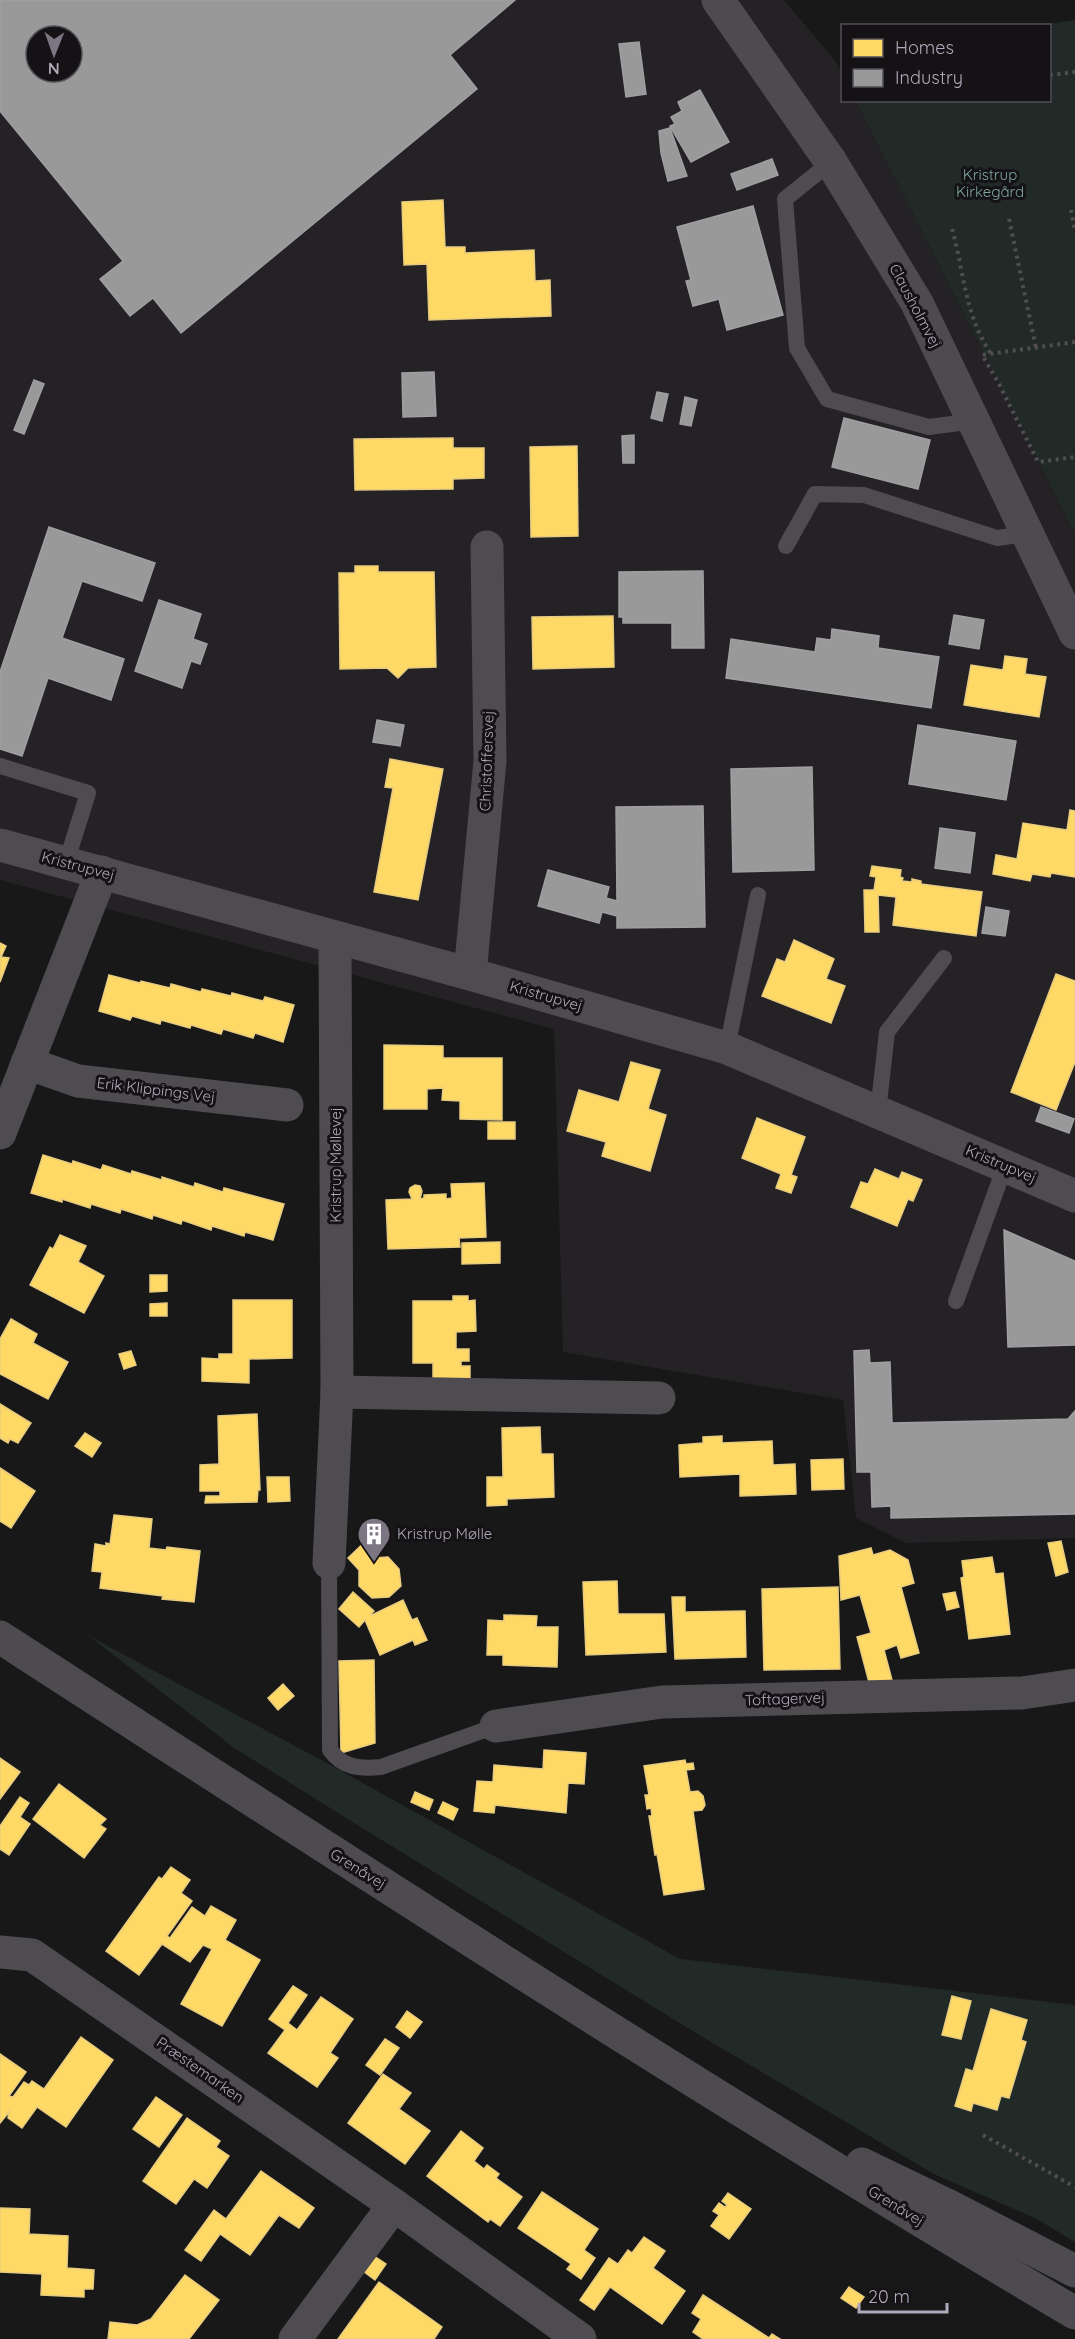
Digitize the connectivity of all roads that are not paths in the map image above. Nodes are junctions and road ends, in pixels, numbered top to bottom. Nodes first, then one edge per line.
1 (718, 0) edge
2 (831, 162) junction
3 (974, 422) junction
4 (1028, 534) junction
5 (786, 546) dead end
6 (487, 547) dead end
7 (1075, 633) edge
8 (0, 766) edge
9 (0, 845) edge
10 (66, 863) junction
11 (102, 872) junction
12 (758, 895) dead end
13 (335, 938) junction
14 (944, 958) dead end
15 (471, 974) junction
16 (727, 1048) junction
17 (27, 1064) junction
18 (287, 1105) dead end
19 (878, 1112) junction
20 (0, 1133) edge
21 (1005, 1166) junction
22 (1075, 1196) edge
23 (956, 1301) dead end
24 (337, 1392) junction
25 (659, 1398) dead end
26 (329, 1563) joint
27 (0, 1637) edge
28 (1075, 1685) edge
29 (496, 1726) joint
30 (0, 1952) edge
31 (720, 2096) junction
32 (394, 2205) junction
33 (914, 2218) junction
34 (1075, 2271) edge
35 (1075, 2313) edge
36 (1075, 2335) edge
37 (295, 2339) edge
38 (580, 2339) edge

1 - 2 street, Clausholmvej
2 - 3 street, Clausholmvej
2 - 3 lane
3 - 4 street, Clausholmvej
4 - 5 lane
4 - 7 street, Clausholmvej
6 - 15 street, Christoffersvej
8 - 10 lane
9 - 10 street, Kristrupvej
10 - 11 street, Kristrupvej
11 - 13 street, Kristrupvej
11 - 17 street
12 - 16 lane
13 - 15 street, Kristrupvej
13 - 24 street, Kristrup Møllevej
14 - 19 lane
15 - 16 street, Kristrupvej
16 - 19 street, Kristrupvej
17 - 18 street, Erik Klippings Vej
17 - 20 street
19 - 21 street, Kristrupvej
21 - 22 street, Kristrupvej
21 - 23 lane
24 - 25 street
24 - 26 street, Kristrup Møllevej
26 - 29 lane
27 - 31 street, Grenåvej
28 - 29 street, Toftagervej
30 - 32 street, Præstemarken
31 - 33 street, Grenåvej
31 - 34 street, Grenåvej
32 - 37 street
32 - 38 street, Præstemarken
33 - 35 street, Grenåvej
33 - 36 street

